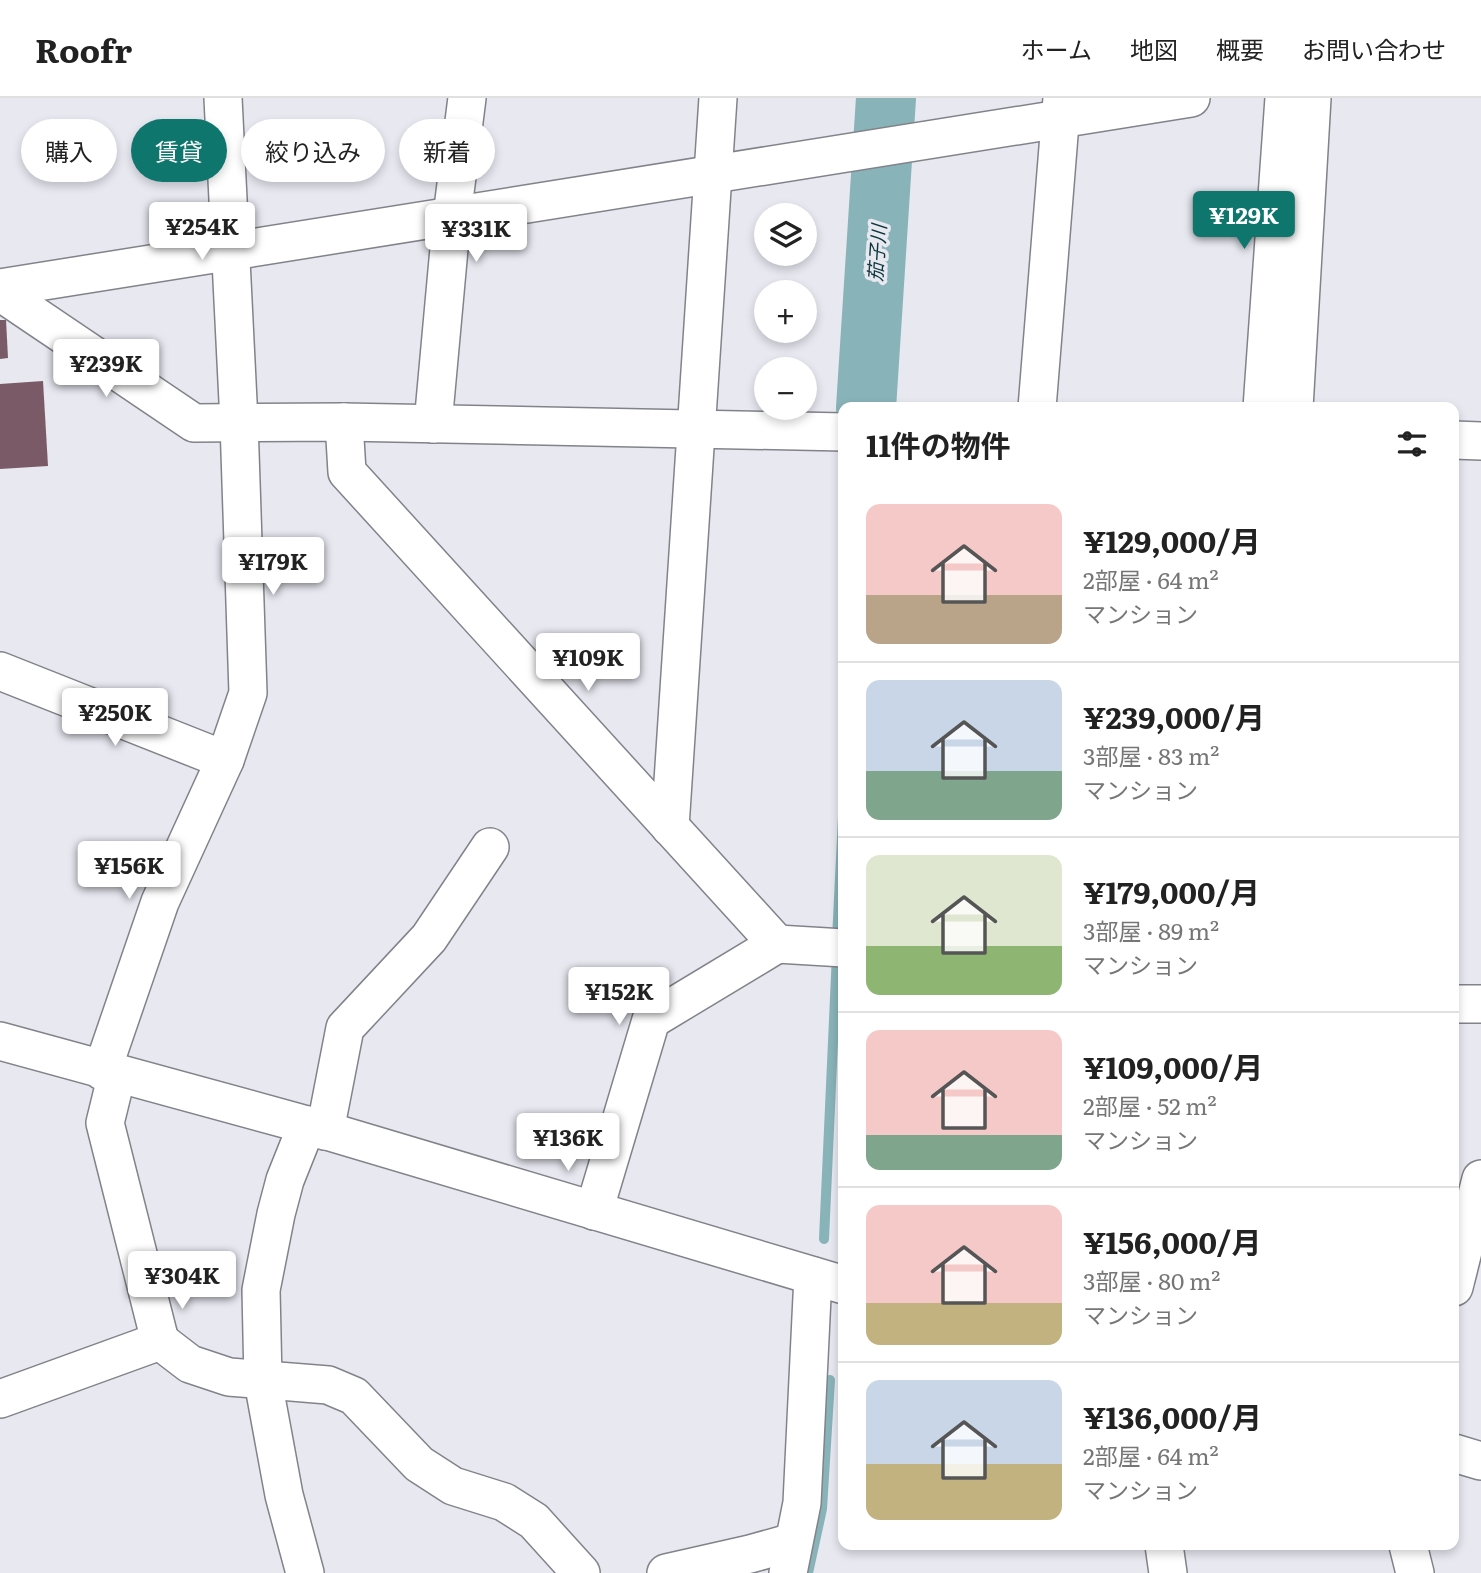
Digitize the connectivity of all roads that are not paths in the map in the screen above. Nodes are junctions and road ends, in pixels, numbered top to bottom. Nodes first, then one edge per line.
1 (223, 98) edge
2 (467, 98) edge
3 (718, 98) edge
4 (1191, 98) edge
5 (1284, 98) edge
6 (1312, 98) edge
7 (1061, 108) edge
8 (712, 174) junction
9 (452, 216) junction
10 (231, 252) junction
11 (0, 290) edge
12 (1037, 402) edge
13 (1262, 402) edge
14 (1294, 402) edge
15 (239, 422) junction
16 (344, 422) junction
17 (433, 424) junction
18 (695, 429) junction
19 (838, 432) edge
20 (1459, 440) edge
21 (1481, 441) edge
22 (0, 671) edge
23 (225, 760) junction
24 (670, 827) junction
25 (490, 847) dead end
26 (777, 944) junction
27 (838, 948) edge
28 (1459, 1004) edge
29 (1481, 1004) edge
30 (0, 1041) edge
31 (110, 1072) junction
32 (316, 1128) junction
33 (1481, 1179) edge
34 (594, 1211) junction
35 (1459, 1267) edge
36 (828, 1281) edge
37 (160, 1341) junction
38 (263, 1381) junction
39 (0, 1399) edge
40 (1459, 1454) edge
41 (1481, 1461) edge
42 (1165, 1550) edge
43 (1409, 1550) edge
44 (791, 1558) edge
45 (305, 1573) edge
46 (581, 1573) edge
47 (666, 1573) edge
48 (1168, 1573) edge
49 (1415, 1573) edge

1 - 10 street
2 - 9 street
3 - 8 street
4 - 7 street
5 - 13 street
6 - 14 street
7 - 8 street
7 - 12 street
8 - 9 street
8 - 18 street
9 - 10 street
9 - 17 street
10 - 11 street
10 - 15 street
11 - 15 street
15 - 16 street
15 - 23 street
16 - 17 street
16 - 24 street
17 - 18 street
18 - 19 street
18 - 24 street
20 - 21 street
22 - 23 street
23 - 31 street
24 - 26 street
25 - 32 street
26 - 27 street
26 - 34 street
28 - 29 street
30 - 31 street
31 - 32 street
31 - 37 street
32 - 34 street
32 - 38 street
33 - 35 street
34 - 36 street
36 - 44 street
37 - 38 street
37 - 39 street
38 - 45 street
38 - 46 street
40 - 41 street
42 - 48 street
43 - 49 street
44 - 47 street

